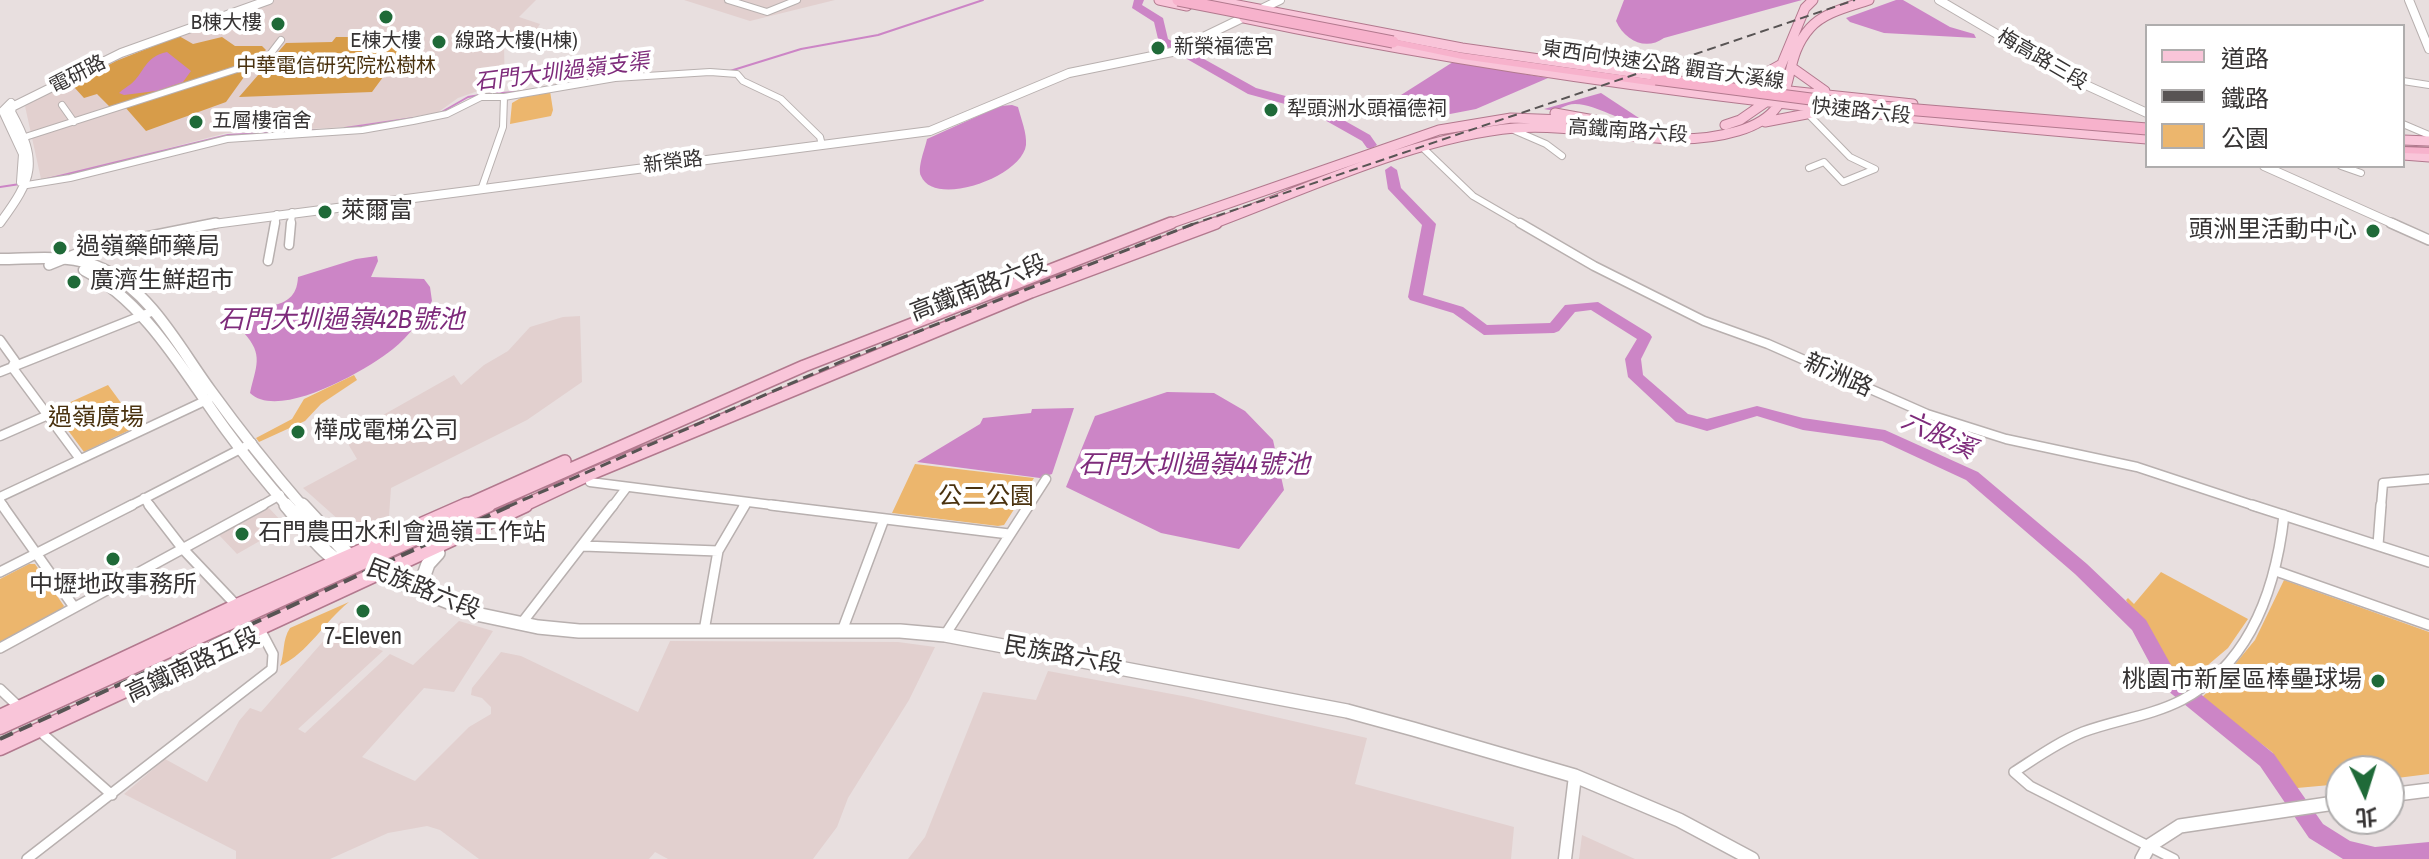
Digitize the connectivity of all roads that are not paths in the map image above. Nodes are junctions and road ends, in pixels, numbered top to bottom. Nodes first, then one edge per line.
1 (266, 0) edge
2 (728, 0) edge
3 (797, 0) edge
4 (1159, 0) edge
5 (1178, 0) edge
6 (1197, 0) edge
7 (1212, 0) edge
8 (1280, 0) edge
9 (1813, 0) edge
10 (1869, 0) edge
11 (1939, 0) edge
12 (2409, 0) edge
13 (1263, 9) junction
14 (1244, 18) junction
15 (281, 40) dead end
16 (1394, 40) junction
17 (2429, 49) edge
18 (1463, 54) junction
19 (1785, 59) junction
20 (1539, 60) junction
21 (1794, 69) junction
22 (1532, 72) junction
23 (2405, 81) edge
24 (1714, 83) junction
25 (2429, 85) edge
26 (1769, 88) junction
27 (1784, 90) junction
28 (1721, 96) junction
29 (504, 97) junction
30 (1859, 99) junction
31 (1766, 102) junction
32 (1780, 103) junction
33 (62, 105) dead end
34 (6, 107) edge
35 (1857, 111) junction
36 (2145, 112) edge
37 (1807, 113) junction
38 (1740, 120) junction
39 (74, 122) junction
40 (2405, 125) edge
41 (1509, 128) junction
42 (1646, 130) junction
43 (1735, 131) junction
44 (2145, 132) edge
45 (2145, 132) edge
46 (2145, 132) edge
47 (2429, 135) edge
48 (23, 138) junction
49 (822, 145) junction
50 (2405, 147) edge
51 (1420, 149) junction
52 (2429, 149) edge
53 (1562, 156) dead end
54 (1809, 168) dead end
55 (2268, 168) edge
56 (2347, 168) edge
57 (2361, 173) dead end
58 (27, 185) junction
59 (482, 187) junction
60 (1242, 197) junction
61 (1222, 200) junction
62 (1257, 206) junction
63 (292, 212) junction
64 (0, 214) edge
65 (277, 214) junction
66 (0, 223) edge
67 (1169, 223) junction
68 (1215, 224) junction
69 (1194, 232) junction
70 (2429, 240) edge
71 (289, 245) dead end
72 (91, 248) junction
73 (0, 261) edge
74 (268, 261) dead end
75 (54, 262) junction
76 (88, 267) junction
77 (146, 314) junction
78 (0, 340) edge
79 (835, 345) junction
80 (866, 359) junction
81 (804, 366) junction
82 (12, 367) junction
83 (0, 372) edge
84 (825, 383) junction
85 (209, 399) junction
86 (48, 415) junction
87 (0, 436) edge
88 (252, 443) junction
89 (240, 449) junction
90 (80, 459) junction
91 (1046, 479) dead end
92 (2429, 479) edge
93 (590, 482) junction
94 (627, 487) junction
95 (290, 489) junction
96 (278, 496) junction
97 (144, 498) junction
98 (0, 499) edge
99 (746, 502) junction
100 (2284, 515) junction
101 (884, 519) junction
102 (1009, 534) junction
103 (2378, 545) junction
104 (583, 546) junction
105 (183, 549) junction
106 (718, 551) junction
107 (38, 553) junction
108 (438, 553) junction
109 (347, 560) junction
110 (2429, 562) edge
111 (2276, 571) junction
112 (0, 572) edge
113 (381, 575) junction
114 (431, 595) junction
115 (237, 606) junction
116 (74, 607) junction
117 (521, 624) junction
118 (2429, 625) edge
119 (704, 631) junction
120 (842, 631) junction
121 (262, 633) junction
122 (945, 635) junction
123 (0, 648) edge
124 (0, 689) edge
125 (20, 708) junction
126 (0, 717) edge
127 (0, 727) edge
128 (44, 735) junction
129 (0, 748) edge
130 (0, 757) edge
131 (1575, 776) junction
132 (2429, 790) edge
133 (2405, 793) edge
134 (112, 795) junction
135 (2325, 803) edge
136 (2146, 852) edge
137 (27, 859) edge
138 (1565, 859) edge
139 (1752, 859) edge
140 (2174, 859) edge

1 - 34 street, 電研路
2 - 3 street
4 - 14 main road, 快速路六段
5 - 16 highway, 東西向快速公路 觀音大溪線, bridge
6 - 16 highway, 東西向快速公路 觀音大溪線, bridge
7 - 13 main road, 快速路六段
8 - 13 street, 新榮路
9 - 19 main road
10 - 21 main road
11 - 36 street, 梅高路三段
12 - 17 street
13 - 14 street, 新榮路
13 - 20 main road, 快速路六段
14 - 22 main road, 快速路六段
14 - 49 street, 新榮路
15 - 39 street
16 - 18 highway, 東西向快速公路 觀音大溪線
18 - 20 highway
18 - 22 highway
18 - 44 highway, 東西向快速公路 觀音大溪線, bridge
19 - 24 main road
19 - 26 main road
20 - 24 main road, 快速路六段
21 - 27 main road
21 - 30 main road
22 - 28 main road, 快速路六段
23 - 25 street
24 - 26 main road, 快速路六段
26 - 27 main road, 快速路六段
26 - 31 main road
27 - 30 main road, 快速路六段
27 - 32 main road
28 - 31 main road, 快速路六段
28 - 38 main road
29 - 49 street
29 - 58 street
29 - 59 street
30 - 45 main road, 快速路六段
31 - 32 main road, 快速路六段
31 - 38 main road, 高鐵南路六段
32 - 35 main road, 快速路六段
32 - 43 main road, 高鐵南路六段
33 - 39 street
34 - 48 street, 電研路
35 - 37 main road
35 - 46 main road, 快速路六段
37 - 43 main road
37 - 54 street
38 - 42 main road, 高鐵南路六段
39 - 48 street
40 - 47 street
41 - 43 main road, 高鐵南路六段
41 - 51 main road, 高鐵南路六段
41 - 53 street
42 - 60 main road, 高鐵南路六段
42 - 61 main road, 高鐵南路六段
48 - 58 street, 電研路
48 - 64 street, 電研路
49 - 59 street, 新榮路
50 - 52 highway
51 - 62 main road, 高鐵南路六段
51 - 68 main road, 高鐵南路六段
51 - 100 street, 新洲路
55 - 70 street
56 - 57 street
58 - 66 street
59 - 63 street, 新榮路
60 - 61 main road, 高鐵南路六段
60 - 62 main road
61 - 67 main road, 高鐵南路六段
61 - 68 main road
61 - 79 main road, 高鐵南路六段
62 - 68 main road, 高鐵南路六段
63 - 65 street, 新榮路
63 - 71 street
65 - 72 street, 新榮路
65 - 74 street
67 - 69 main road
67 - 81 main road, 高鐵南路六段
68 - 69 main road, 高鐵南路六段
69 - 80 main road, 高鐵南路六段
69 - 84 main road, 高鐵南路六段
72 - 75 street, 新榮路
72 - 76 street
73 - 75 main road, 民族路六段
75 - 76 main road, 民族路六段
76 - 77 main road, 民族路六段
77 - 82 street
77 - 85 main road, 民族路六段
78 - 82 street
79 - 81 main road
79 - 109 main road, 高鐵南路六段
80 - 84 main road
80 - 113 main road, 高鐵南路六段
81 - 109 main road, 高鐵南路六段
82 - 83 street
82 - 86 street
84 - 93 main road, 高鐵南路六段
85 - 88 main road, 民族路六段
85 - 89 main road, 民族路六段
85 - 90 street
86 - 87 street
86 - 90 street
88 - 89 street
88 - 95 main road, 民族路六段
89 - 96 main road, 民族路六段
89 - 97 street
90 - 98 street
91 - 102 street
92 - 103 street
93 - 94 street
93 - 108 main road, 高鐵南路六段
94 - 99 street
94 - 104 street
95 - 96 street
95 - 109 main road, 民族路六段
96 - 105 street
96 - 109 main road, 民族路六段
97 - 105 street
97 - 107 street
98 - 107 street
99 - 101 street
99 - 106 street
100 - 103 street, 新洲路
100 - 111 street
101 - 102 street
101 - 120 street
102 - 122 street
103 - 110 street, 新洲路
104 - 106 street
104 - 117 street
105 - 115 street
105 - 116 street
106 - 119 street
107 - 112 street
107 - 116 street
108 - 113 main road, 高鐵南路六段
108 - 114 main road
109 - 113 main road, 民族路六段
109 - 115 main road, 高鐵南路五段
109 - 127 main road, 高鐵南路五段
111 - 118 street
111 - 136 street
113 - 114 main road, 民族路六段
113 - 121 main road, 高鐵南路五段
113 - 129 main road, 高鐵南路五段
114 - 117 main road, 民族路六段
115 - 125 main road, 高鐵南路五段
116 - 123 street
117 - 119 main road, 民族路六段
119 - 120 main road, 民族路六段
120 - 122 main road, 民族路六段
121 - 128 main road, 高鐵南路五段
121 - 134 street
122 - 131 main road, 民族路六段
124 - 125 street
125 - 126 main road, 高鐵南路五段
128 - 130 main road, 高鐵南路五段
128 - 134 street
131 - 138 street
131 - 139 main road, 民族路六段
132 - 133 main road
134 - 137 street
135 - 136 main road
136 - 140 street

